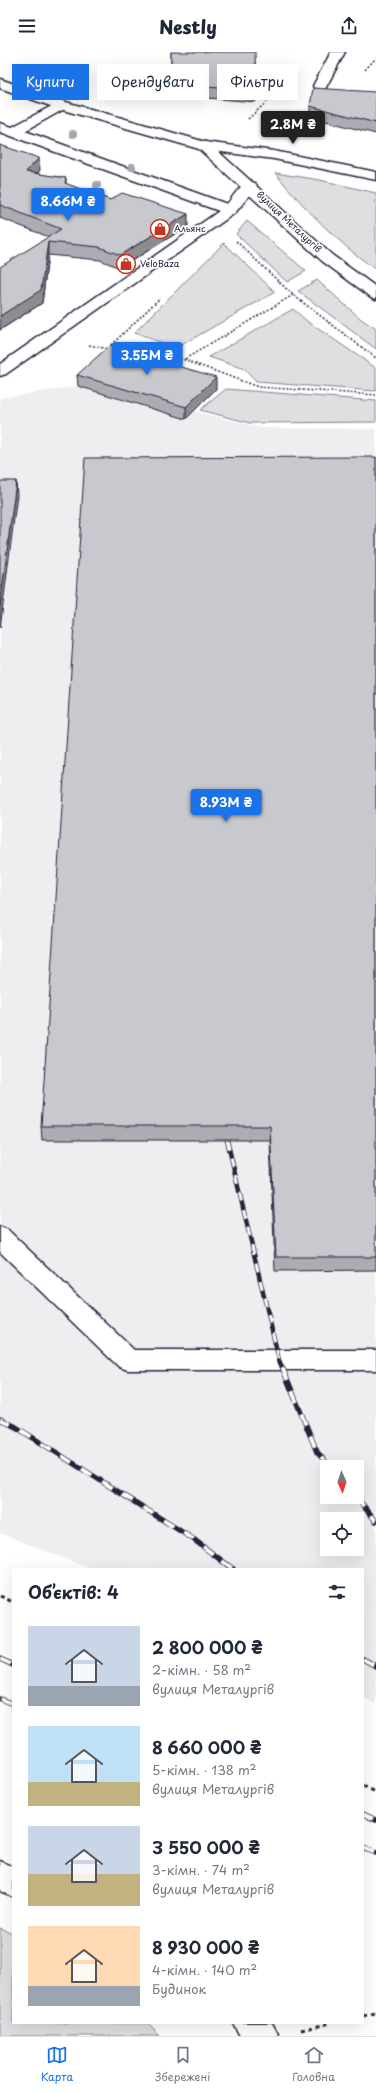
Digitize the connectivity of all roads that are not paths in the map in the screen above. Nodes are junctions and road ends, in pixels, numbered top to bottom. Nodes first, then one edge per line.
1 (338, 52) edge
2 (0, 83) edge
3 (320, 86) dead end
4 (61, 105) junction
5 (0, 127) edge
6 (13, 132) junction
7 (204, 146) junction
8 (376, 176) edge
9 (250, 186) junction
10 (230, 210) junction
11 (376, 294) edge
12 (0, 371) edge
13 (0, 1237) edge
14 (376, 1360) edge
15 (0, 1876) edge
16 (12, 1882) edge
17 (249, 2024) edge
18 (264, 2036) edge

1 - 3 main road
2 - 4 main road, вулиця Металургів
4 - 6 main road
4 - 7 main road, вулиця Металургів
5 - 6 main road
6 - 10 main road
7 - 8 main road, вулиця Металургів
7 - 9 main road, вулиця Металургів
9 - 10 main road
9 - 11 main road, вулиця Металургів
10 - 12 main road
13 - 14 main road
15 - 16 main road
17 - 18 main road

